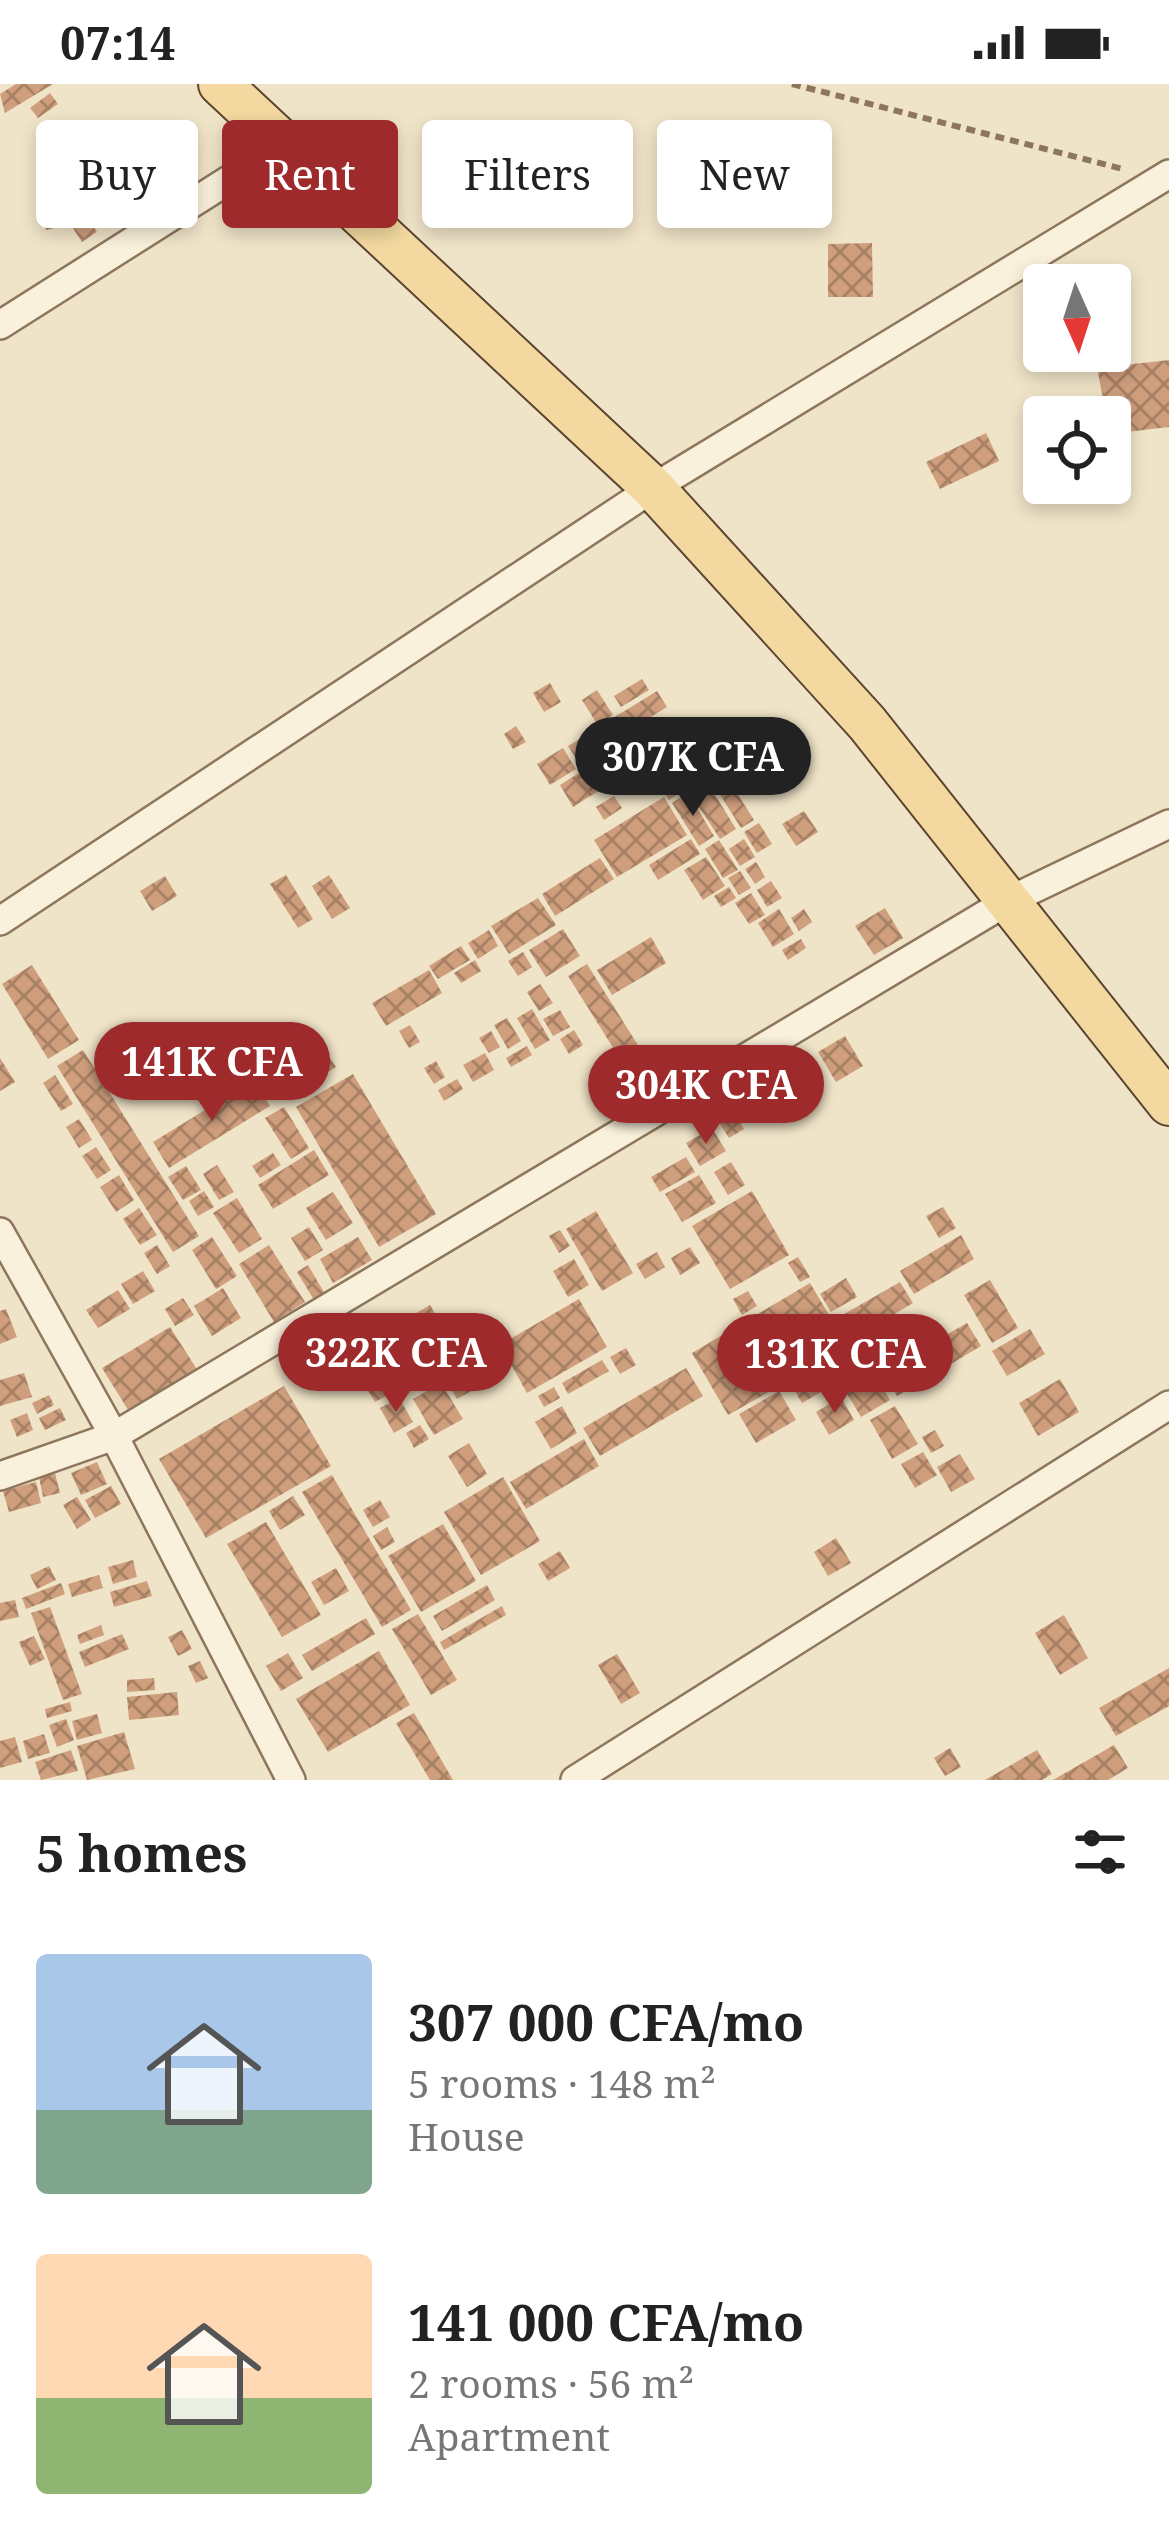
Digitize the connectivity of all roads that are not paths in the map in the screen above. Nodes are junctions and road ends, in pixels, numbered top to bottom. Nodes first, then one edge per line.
1 (220, 84) edge
2 (257, 120) edge
3 (1165, 176) edge
4 (222, 185) edge
5 (372, 228) edge
6 (0, 325) edge
7 (653, 488) junction
8 (1169, 824) edge
9 (1008, 901) junction
10 (0, 921) edge
11 (1169, 1104) edge
12 (0, 1232) edge
13 (1169, 1405) edge
14 (113, 1436) junction
15 (0, 1476) edge
16 (291, 1780) edge
17 (575, 1780) edge

1 - 2 main road
3 - 7 street
4 - 6 street
5 - 7 main road
7 - 9 main road
7 - 10 street
8 - 9 street
9 - 11 main road
9 - 14 street
12 - 14 street
13 - 17 street
14 - 15 street
14 - 16 street

